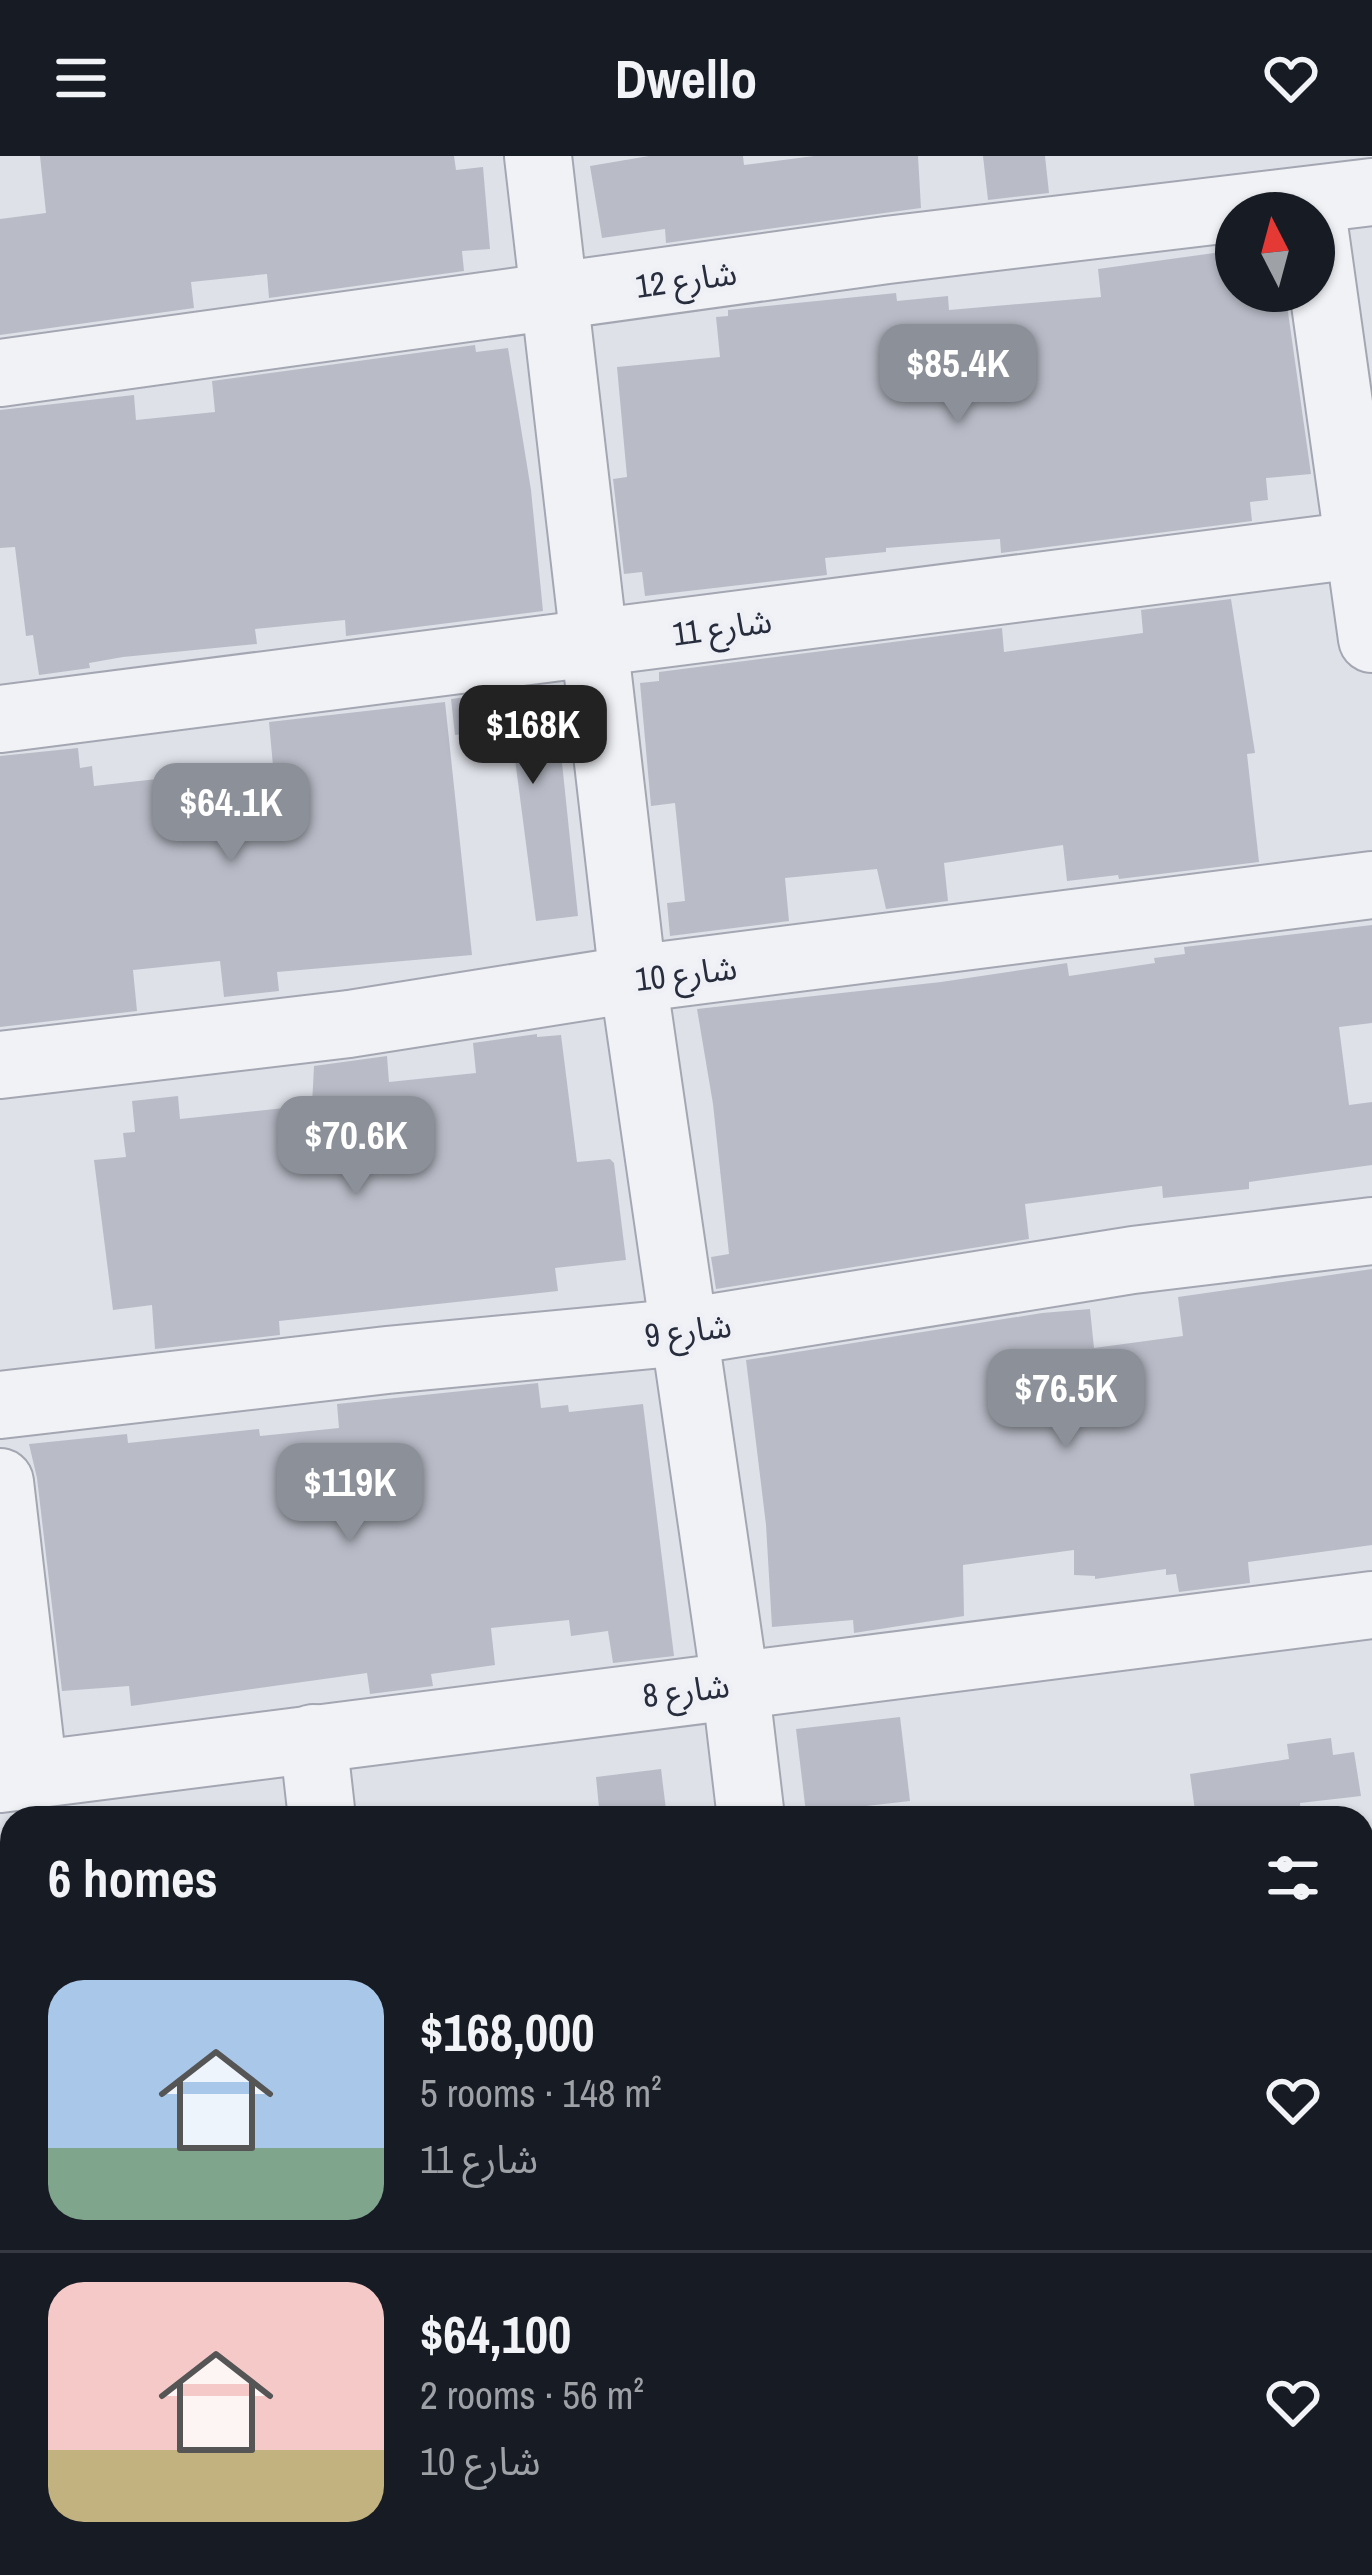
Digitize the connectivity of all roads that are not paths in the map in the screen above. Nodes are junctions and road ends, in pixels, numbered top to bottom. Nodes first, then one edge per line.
1 (538, 156) edge
2 (1215, 210) edge
3 (1335, 296) edge
4 (554, 298) junction
5 (0, 373) edge
6 (1365, 544) edge
7 (1372, 639) edge
8 (597, 645) junction
9 (0, 719) edge
10 (1372, 885) edge
11 (633, 979) junction
12 (0, 1065) edge
13 (1372, 1231) edge
14 (684, 1332) junction
15 (0, 1405) edge
16 (0, 1482) edge
17 (1372, 1605) edge
18 (735, 1683) junction
19 (314, 1738) junction
20 (17, 1777) edge
21 (103, 1792) edge
22 (321, 1806) edge
23 (750, 1806) edge

1 - 4 street
2 - 4 street, شارع 12
3 - 6 street
4 - 5 street, شارع 12
4 - 8 street
6 - 7 street
6 - 8 street, شارع 11
8 - 9 street, شارع 11
8 - 11 street
10 - 11 street, شارع 10
11 - 12 street, شارع 10
11 - 14 street
13 - 14 street, شارع 9
14 - 15 street, شارع 9
14 - 18 street
16 - 20 street
17 - 18 street, شارع 8
18 - 19 street, شارع 8
18 - 23 street
19 - 21 street, شارع 8
19 - 22 street
20 - 21 street, شارع 8

